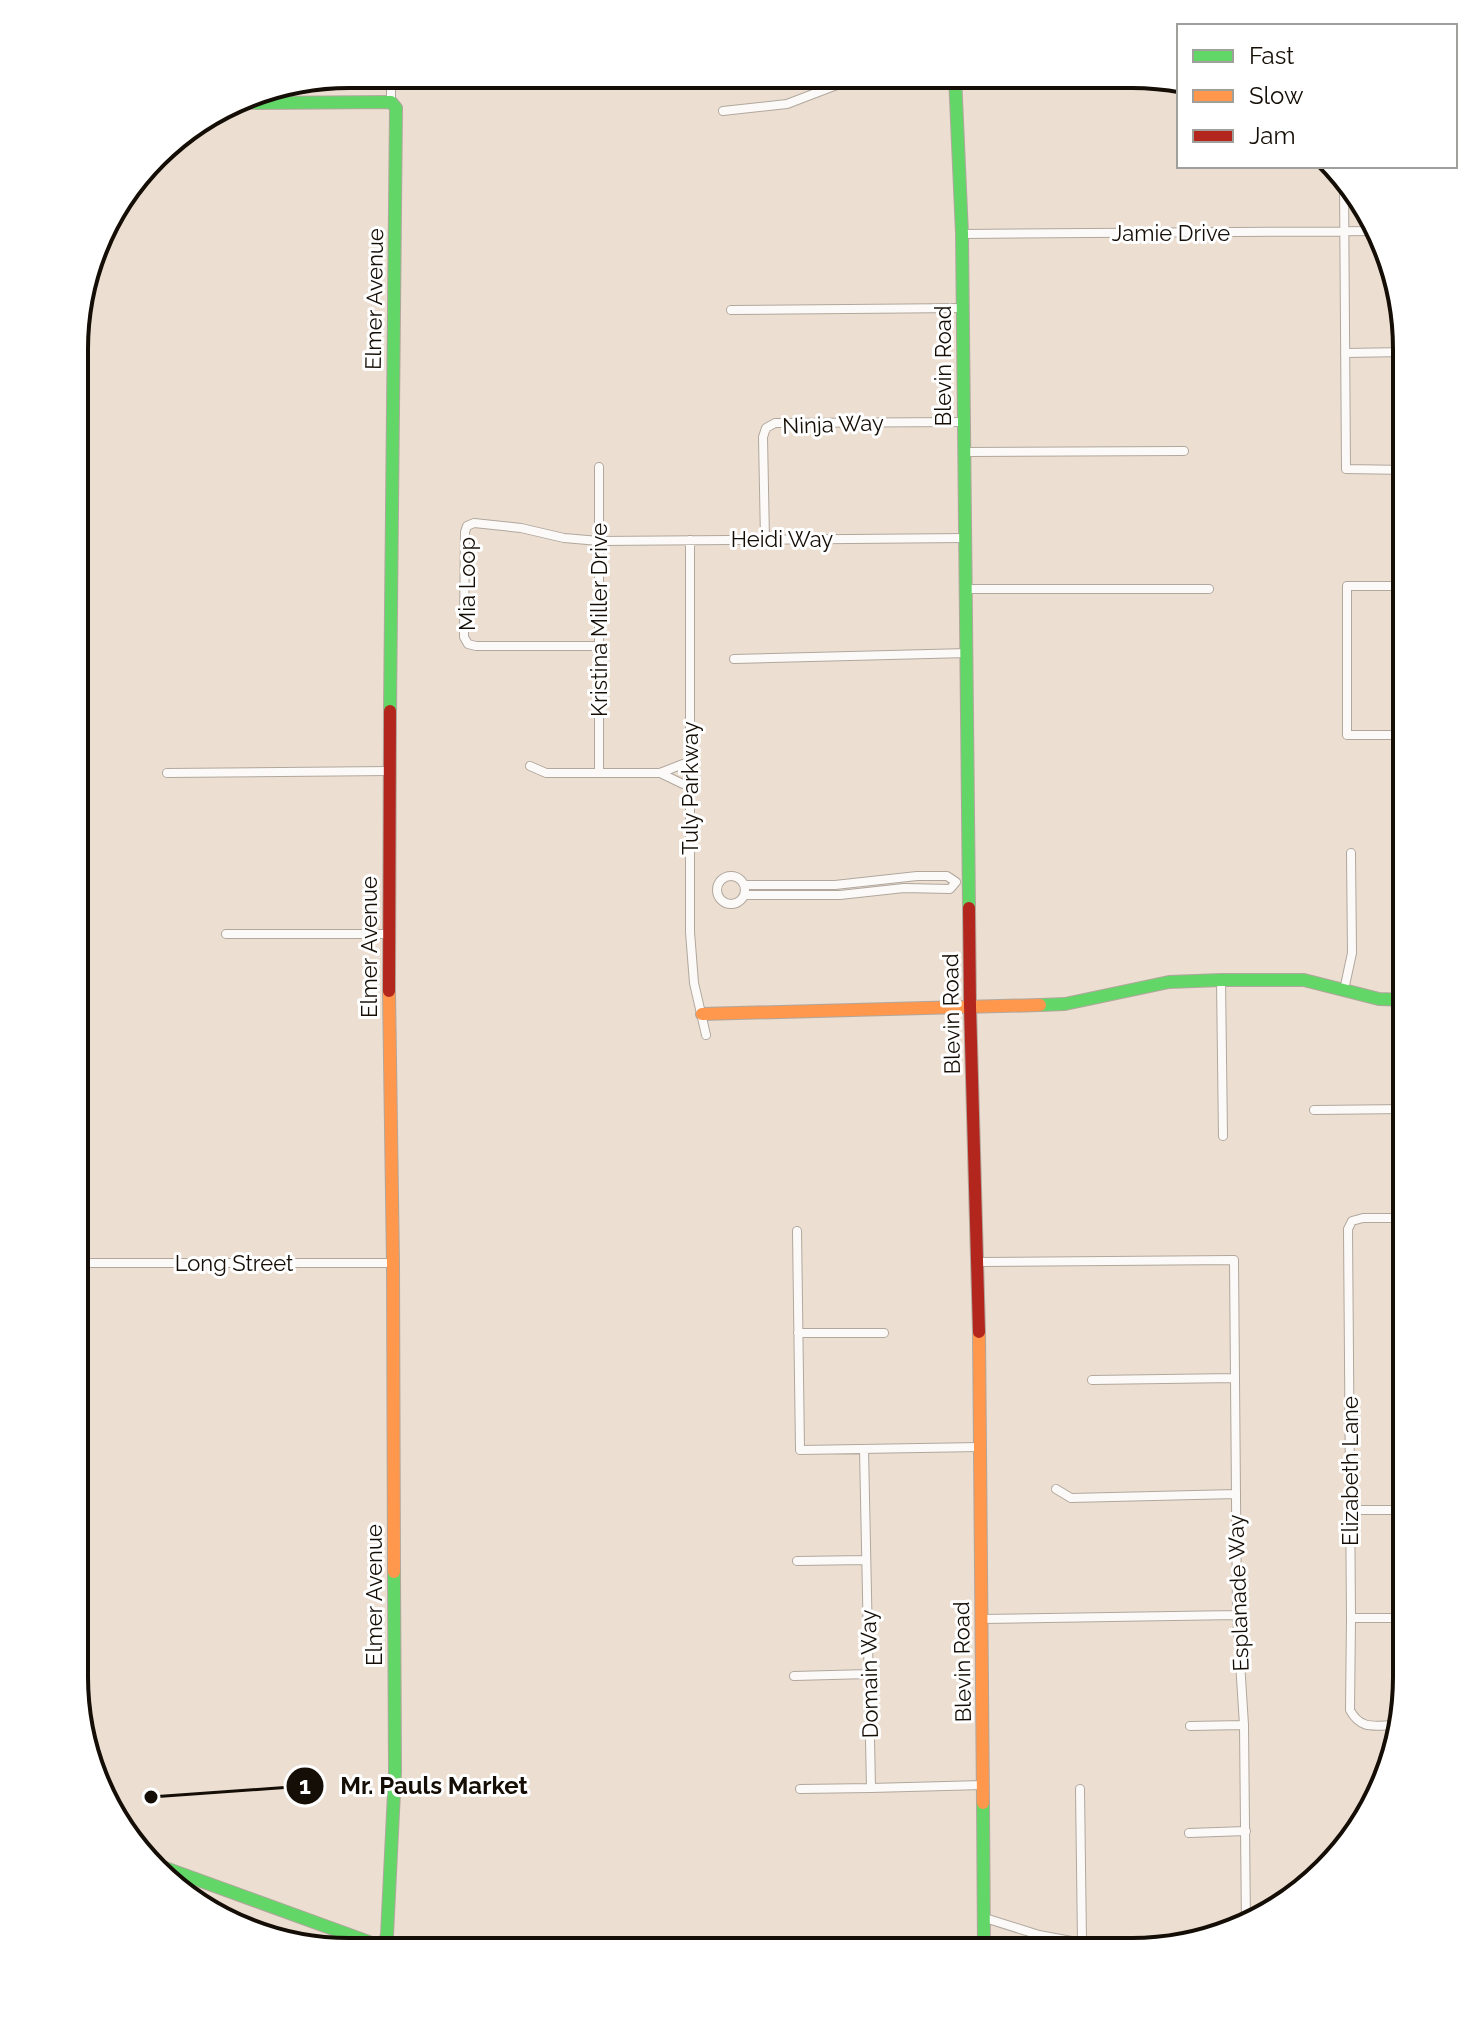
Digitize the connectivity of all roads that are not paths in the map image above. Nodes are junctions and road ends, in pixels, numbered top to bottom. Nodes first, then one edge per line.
1 (391, 88) edge
2 (829, 88) edge
3 (955, 88) edge
4 (391, 102) junction
5 (263, 103) edge
6 (723, 111) dead end
7 (1344, 198) edge
8 (1344, 231) junction
9 (1364, 231) edge
10 (962, 234) junction
11 (963, 308) junction
12 (731, 310) dead end
13 (1393, 352) edge
14 (1345, 353) junction
15 (964, 422) junction
16 (1184, 451) dead end
17 (964, 452) junction
18 (599, 467) dead end
19 (1393, 470) edge
20 (966, 538) junction
21 (690, 540) junction
22 (765, 540) junction
23 (599, 541) junction
24 (1393, 586) edge
25 (967, 589) junction
26 (1209, 589) dead end
27 (599, 646) junction
28 (968, 653) junction
29 (734, 659) dead end
30 (1393, 735) edge
31 (690, 764) junction
32 (530, 766) dead end
33 (390, 771) junction
34 (167, 773) dead end
35 (599, 773) junction
36 (660, 773) junction
37 (690, 784) junction
38 (1351, 853) dead end
39 (903, 877) junction
40 (962, 882) junction
41 (824, 885) junction
42 (904, 888) junction
43 (824, 896) junction
44 (226, 934) dead end
45 (388, 934) junction
46 (1221, 980) junction
47 (1344, 990) junction
48 (1393, 999) edge
49 (970, 1006) junction
50 (702, 1014) junction
51 (706, 1035) dead end
52 (1392, 1109) edge
53 (1314, 1110) dead end
54 (1223, 1136) dead end
55 (1392, 1218) edge
56 (797, 1231) dead end
57 (978, 1262) junction
58 (88, 1263) edge
59 (393, 1263) junction
60 (798, 1333) junction
61 (884, 1333) dead end
62 (1235, 1378) junction
63 (1092, 1380) dead end
64 (980, 1447) junction
65 (864, 1449) junction
66 (1056, 1489) dead end
67 (1236, 1494) junction
68 (1351, 1510) junction
69 (1392, 1510) edge
70 (866, 1560) junction
71 (797, 1561) dead end
72 (1237, 1615) junction
73 (1351, 1618) junction
74 (1392, 1618) edge
75 (981, 1619) junction
76 (869, 1674) junction
77 (794, 1676) dead end
78 (1244, 1725) junction
79 (1388, 1725) edge
80 (1190, 1726) dead end
81 (983, 1785) junction
82 (871, 1788) junction
83 (800, 1789) dead end
84 (1080, 1789) dead end
85 (1246, 1831) junction
86 (1189, 1833) dead end
87 (176, 1872) edge
88 (1246, 1911) edge
89 (985, 1918) junction
90 (356, 1938) edge
91 (387, 1938) edge
92 (984, 1938) edge
93 (1055, 1938) edge
94 (1082, 1938) edge

1 - 4 street
2 - 6 street
3 - 10 street, Blevin Road
4 - 5 street
4 - 33 street, Elmer Avenue
7 - 8 street
8 - 9 street, Jamie Drive
8 - 10 street, Jamie Drive
8 - 14 street
10 - 11 street, Blevin Road
11 - 12 street
11 - 15 street, Blevin Road
13 - 14 street
14 - 19 street
15 - 17 street, Blevin Road
15 - 22 street, Ninja Way
16 - 17 street
17 - 20 street, Blevin Road
18 - 23 street, Kristina Miller Drive
20 - 22 street, Heidi Way
20 - 25 street, Blevin Road
21 - 22 street, Heidi Way
21 - 23 street, Heidi Way
21 - 31 street, Tuly Parkway
23 - 27 street, Kristina Miller Drive
23 - 27 street, Mia Loop
24 - 30 street
25 - 26 street
25 - 28 street, Blevin Road
27 - 35 street, Kristina Miller Drive
28 - 29 street
28 - 40 street, Blevin Road
31 - 36 street
31 - 37 street, Tuly Parkway
32 - 35 street
33 - 34 street
33 - 45 street, Elmer Avenue
35 - 36 street
36 - 37 street
37 - 50 street, Tuly Parkway
38 - 47 street
39 - 40 street
39 - 41 street
39 - 42 street
40 - 42 street
40 - 49 street, Blevin Road
41 - 43 street
41 - 43 street
42 - 43 street
44 - 45 street
45 - 59 street, Elmer Avenue
46 - 47 street
46 - 49 street
46 - 54 street
47 - 48 street
49 - 50 street
49 - 57 street, Blevin Road
50 - 51 street, Tuly Parkway
52 - 53 street
55 - 68 street, Elizabeth Lane
56 - 60 street
57 - 62 street, Esplanade Way
57 - 64 street, Blevin Road
58 - 59 street, Long Street
59 - 91 street, Elmer Avenue
60 - 61 street
60 - 65 street
62 - 63 street
62 - 67 street, Esplanade Way
64 - 65 street
64 - 75 street, Blevin Road
65 - 70 street, Domain Way
66 - 67 street
67 - 72 street, Esplanade Way
68 - 69 street
68 - 73 street, Elizabeth Lane
70 - 71 street
70 - 76 street, Domain Way
72 - 75 street
72 - 78 street, Esplanade Way
73 - 74 street
73 - 79 street, Elizabeth Lane
75 - 81 street, Blevin Road
76 - 77 street
76 - 82 street, Domain Way
78 - 80 street
78 - 85 street, Esplanade Way
81 - 82 street
81 - 89 street, Blevin Road
82 - 83 street
84 - 94 street
85 - 86 street
85 - 88 street, Esplanade Way
87 - 90 street
89 - 92 street, Blevin Road
89 - 93 street

